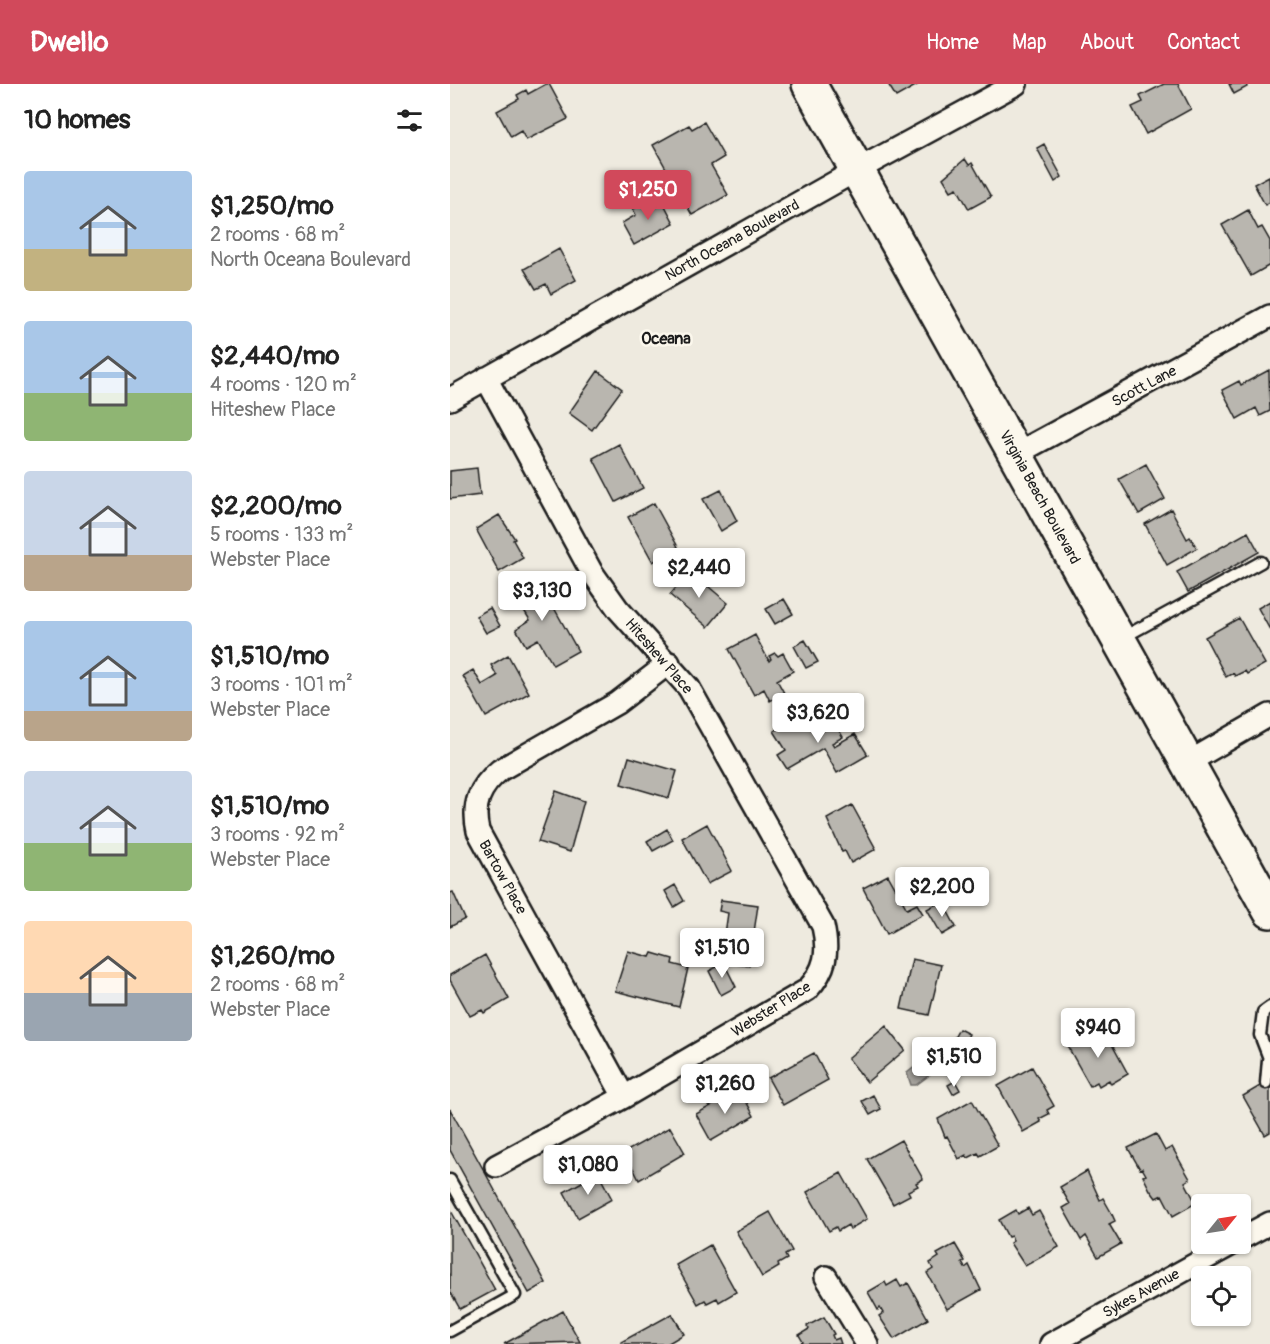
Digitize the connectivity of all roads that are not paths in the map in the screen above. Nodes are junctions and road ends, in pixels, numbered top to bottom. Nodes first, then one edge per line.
1 (808, 84) edge
2 (1016, 84) edge
3 (857, 170) junction
4 (1270, 316) edge
5 (486, 378) junction
6 (450, 399) edge
7 (1016, 454) junction
8 (1260, 562) dead end
9 (1119, 639) junction
10 (669, 663) junction
11 (1268, 722) edge
12 (1187, 763) junction
13 (775, 842) joint
14 (1270, 911) edge
15 (1270, 1007) edge
16 (1269, 1060) edge
17 (1266, 1083) dead end
18 (624, 1097) junction
19 (496, 1166) dead end
20 (450, 1180) edge
21 (1270, 1222) edge
22 (1251, 1233) edge
23 (1214, 1254) edge
24 (826, 1277) dead end
25 (450, 1331) edge
26 (867, 1344) edge
27 (1051, 1344) edge

1 - 3 main road, Virginia Beach Boulevard
2 - 3 street, North Oceana Boulevard
3 - 5 street, North Oceana Boulevard
3 - 7 main road, Virginia Beach Boulevard
4 - 7 street, Scott Lane
5 - 6 street, North Oceana Boulevard
5 - 10 street, Hiteshew Place
7 - 9 main road, Virginia Beach Boulevard
8 - 9 lane
9 - 12 main road, Virginia Beach Boulevard
10 - 13 street, Hiteshew Place
10 - 18 street, Bartow Place
11 - 12 street
12 - 14 main road, Virginia Beach Boulevard
13 - 18 street, Webster Place
15 - 16 lane
16 - 17 lane
18 - 19 street, Webster Place
20 - 25 lane
21 - 22 street
23 - 27 street, Sykes Avenue
24 - 26 street

